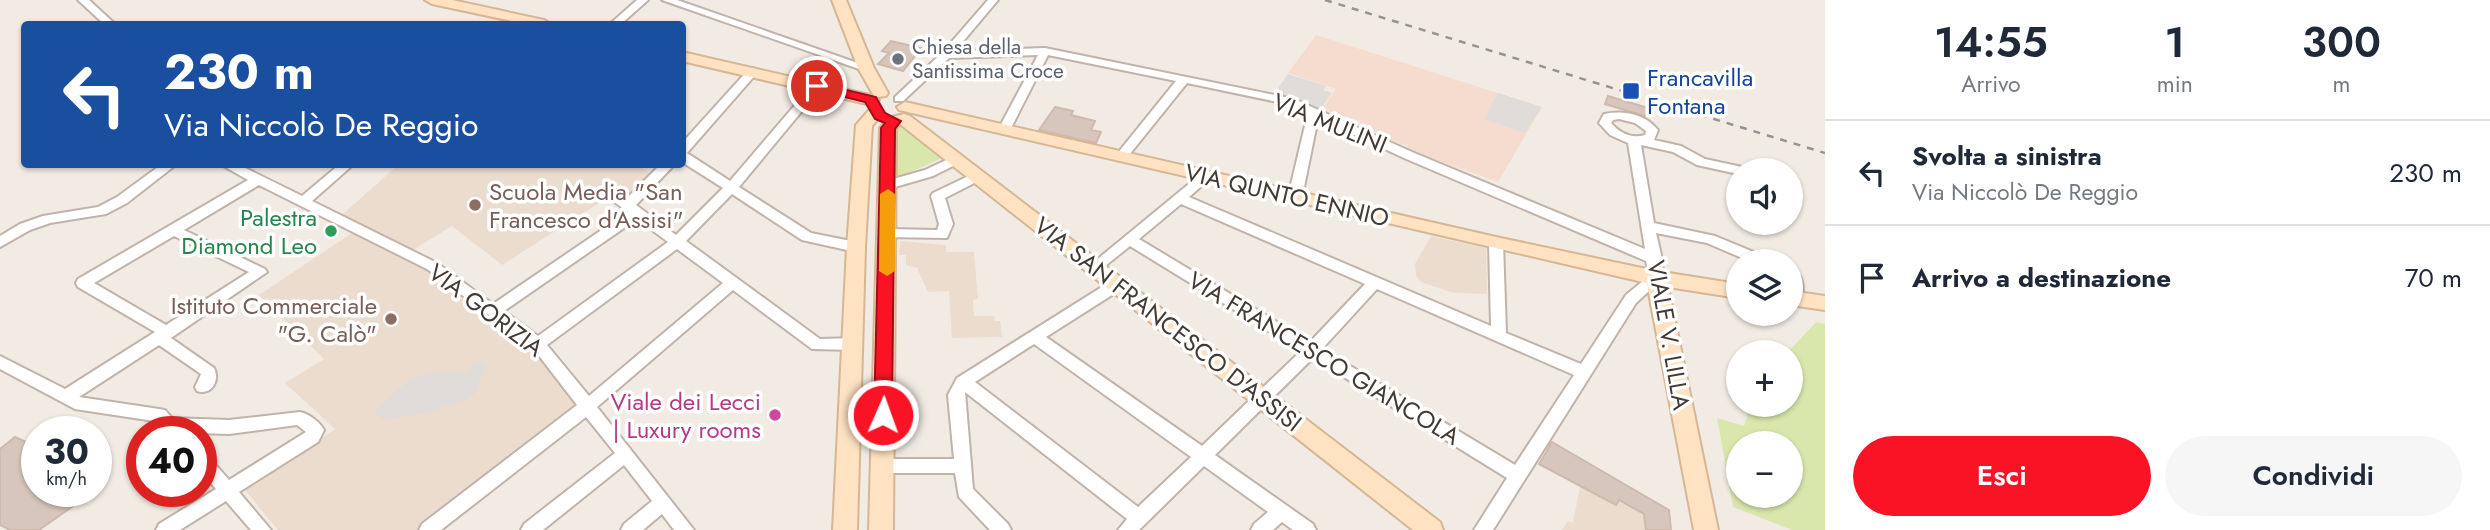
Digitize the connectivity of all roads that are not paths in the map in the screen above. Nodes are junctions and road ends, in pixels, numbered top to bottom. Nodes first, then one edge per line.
1 (83, 0) edge
2 (432, 0) edge
3 (643, 0) edge
4 (667, 0) edge
5 (839, 0) edge
6 (993, 0) edge
7 (107, 21) edge
8 (511, 21) edge
9 (618, 21) edge
10 (1045, 51) junction
11 (946, 55) junction
12 (686, 56) edge
13 (866, 68) junction
14 (753, 71) junction
15 (1184, 79) junction
16 (817, 86) junction
17 (890, 104) junction
18 (1314, 111) junction
19 (1004, 130) junction
20 (686, 148) edge
21 (686, 156) edge
22 (1121, 157) junction
23 (957, 159) junction
24 (1726, 167) edge
25 (166, 168) edge
26 (234, 168) edge
27 (343, 168) edge
28 (666, 168) edge
29 (977, 176) junction
30 (1206, 177) junction
31 (258, 180) junction
32 (888, 185) junction
33 (730, 189) junction
34 (614, 195) dead end
35 (1295, 197) junction
36 (1180, 198) junction
37 (303, 202) junction
38 (633, 209) junction
39 (1649, 227) junction
40 (173, 230) junction
41 (888, 234) junction
42 (1129, 239) junction
43 (0, 242) edge
44 (677, 242) junction
45 (1496, 243) junction
46 (856, 247) junction
47 (1734, 249) edge
48 (1095, 267) junction
49 (1655, 269) junction
50 (1376, 281) junction
51 (732, 283) junction
52 (1118, 284) junction
53 (1726, 287) edge
54 (1803, 300) edge
55 (1825, 303) edge
56 (492, 311) junction
57 (164, 335) junction
58 (1499, 335) junction
59 (1035, 337) junction
60 (538, 344) junction
61 (854, 344) junction
62 (1311, 351) junction
63 (0, 362) edge
64 (1584, 372) junction
65 (963, 382) junction
66 (203, 387) dead end
67 (66, 397) junction
68 (1264, 397) junction
69 (588, 406) junction
70 (131, 416) edge
71 (217, 426) edge
72 (625, 455) junction
73 (1203, 457) junction
74 (881, 466) junction
75 (963, 466) junction
76 (1519, 476) junction
77 (217, 477) edge
78 (229, 489) junction
79 (663, 503) junction
80 (1281, 512) junction
81 (1133, 524) edge
82 (165, 530) edge
83 (262, 530) edge
84 (428, 530) edge
85 (530, 530) edge
86 (631, 530) edge
87 (685, 530) edge
88 (845, 530) edge
89 (881, 530) edge
90 (1002, 530) edge
91 (1260, 530) edge
92 (1307, 530) edge
93 (1431, 530) edge
94 (1483, 530) edge
95 (1706, 530) edge

1 - 7 street
2 - 8 street
3 - 9 street
4 - 13 street
5 - 13 main road
6 - 11 street
10 - 11 street, VIA MULINI
10 - 15 street, VIA MULINI
10 - 19 street
11 - 17 street
12 - 14 street, VIA QUNTO ENNIO
13 - 17 main road
14 - 16 street, VIA QUNTO ENNIO
14 - 20 street
15 - 18 street, VIA MULINI
15 - 22 street
16 - 17 street, VIA QUNTO ENNIO
16 - 33 street
17 - 19 street, VIA QUNTO ENNIO
17 - 23 street, VIA SAN FRANCESCO D'ASSISI
17 - 32 street
17 - 46 street
18 - 35 street
18 - 49 street, VIA MULINI
19 - 22 street, VIA QUNTO ENNIO
21 - 33 street
22 - 30 street, VIA QUNTO ENNIO
23 - 29 street, VIA SAN FRANCESCO D'ASSISI
23 - 32 street
24 - 39 street, VIALE V. LILLA
25 - 43 street
26 - 31 street, VIA GORIZIA
27 - 37 street
28 - 38 street
29 - 41 street
29 - 48 street, VIA SAN FRANCESCO D'ASSISI
30 - 35 street, VIA QUNTO ENNIO
30 - 36 street
31 - 37 street, VIA GORIZIA
31 - 40 street
32 - 41 street
33 - 44 street
33 - 46 street
34 - 38 street
35 - 45 street, VIA QUNTO ENNIO
36 - 42 street
36 - 50 street
37 - 56 street, VIA GORIZIA
38 - 44 street
38 - 56 street
39 - 47 street
39 - 49 street, VIALE V. LILLA
40 - 57 street
40 - 57 street
41 - 74 street
42 - 48 street
42 - 62 street, VIA FRANCESCO GIANCOLA
44 - 51 street
44 - 60 street
45 - 49 street, VIA QUNTO ENNIO
45 - 58 street
46 - 61 street
48 - 52 street, VIA SAN FRANCESCO D'ASSISI
49 - 53 street, VIA QUNTO ENNIO
49 - 64 street
49 - 95 street, VIALE V. LILLA
50 - 58 street
50 - 62 street
51 - 61 street
51 - 69 street
52 - 59 street
52 - 68 street, VIA SAN FRANCESCO D'ASSISI
54 - 55 street
56 - 60 street, VIA GORIZIA
57 - 66 street
57 - 67 street
58 - 64 street
59 - 65 street
59 - 73 street
60 - 69 street, VIA GORIZIA
61 - 88 street
62 - 68 street
62 - 76 street, VIA FRANCESCO GIANCOLA
63 - 67 street
64 - 76 street
65 - 75 street
65 - 81 street
67 - 70 street
68 - 73 street
68 - 93 street, VIA SAN FRANCESCO D'ASSISI
69 - 72 street, VIA GORIZIA
69 - 84 street
71 - 78 street
72 - 79 street, VIA GORIZIA
72 - 85 street
73 - 80 street
73 - 81 street
74 - 75 street
74 - 89 street
75 - 90 street
76 - 94 street
77 - 78 street
78 - 82 street
78 - 83 street
79 - 86 street
79 - 87 street, VIA GORIZIA
80 - 91 street
80 - 92 street

